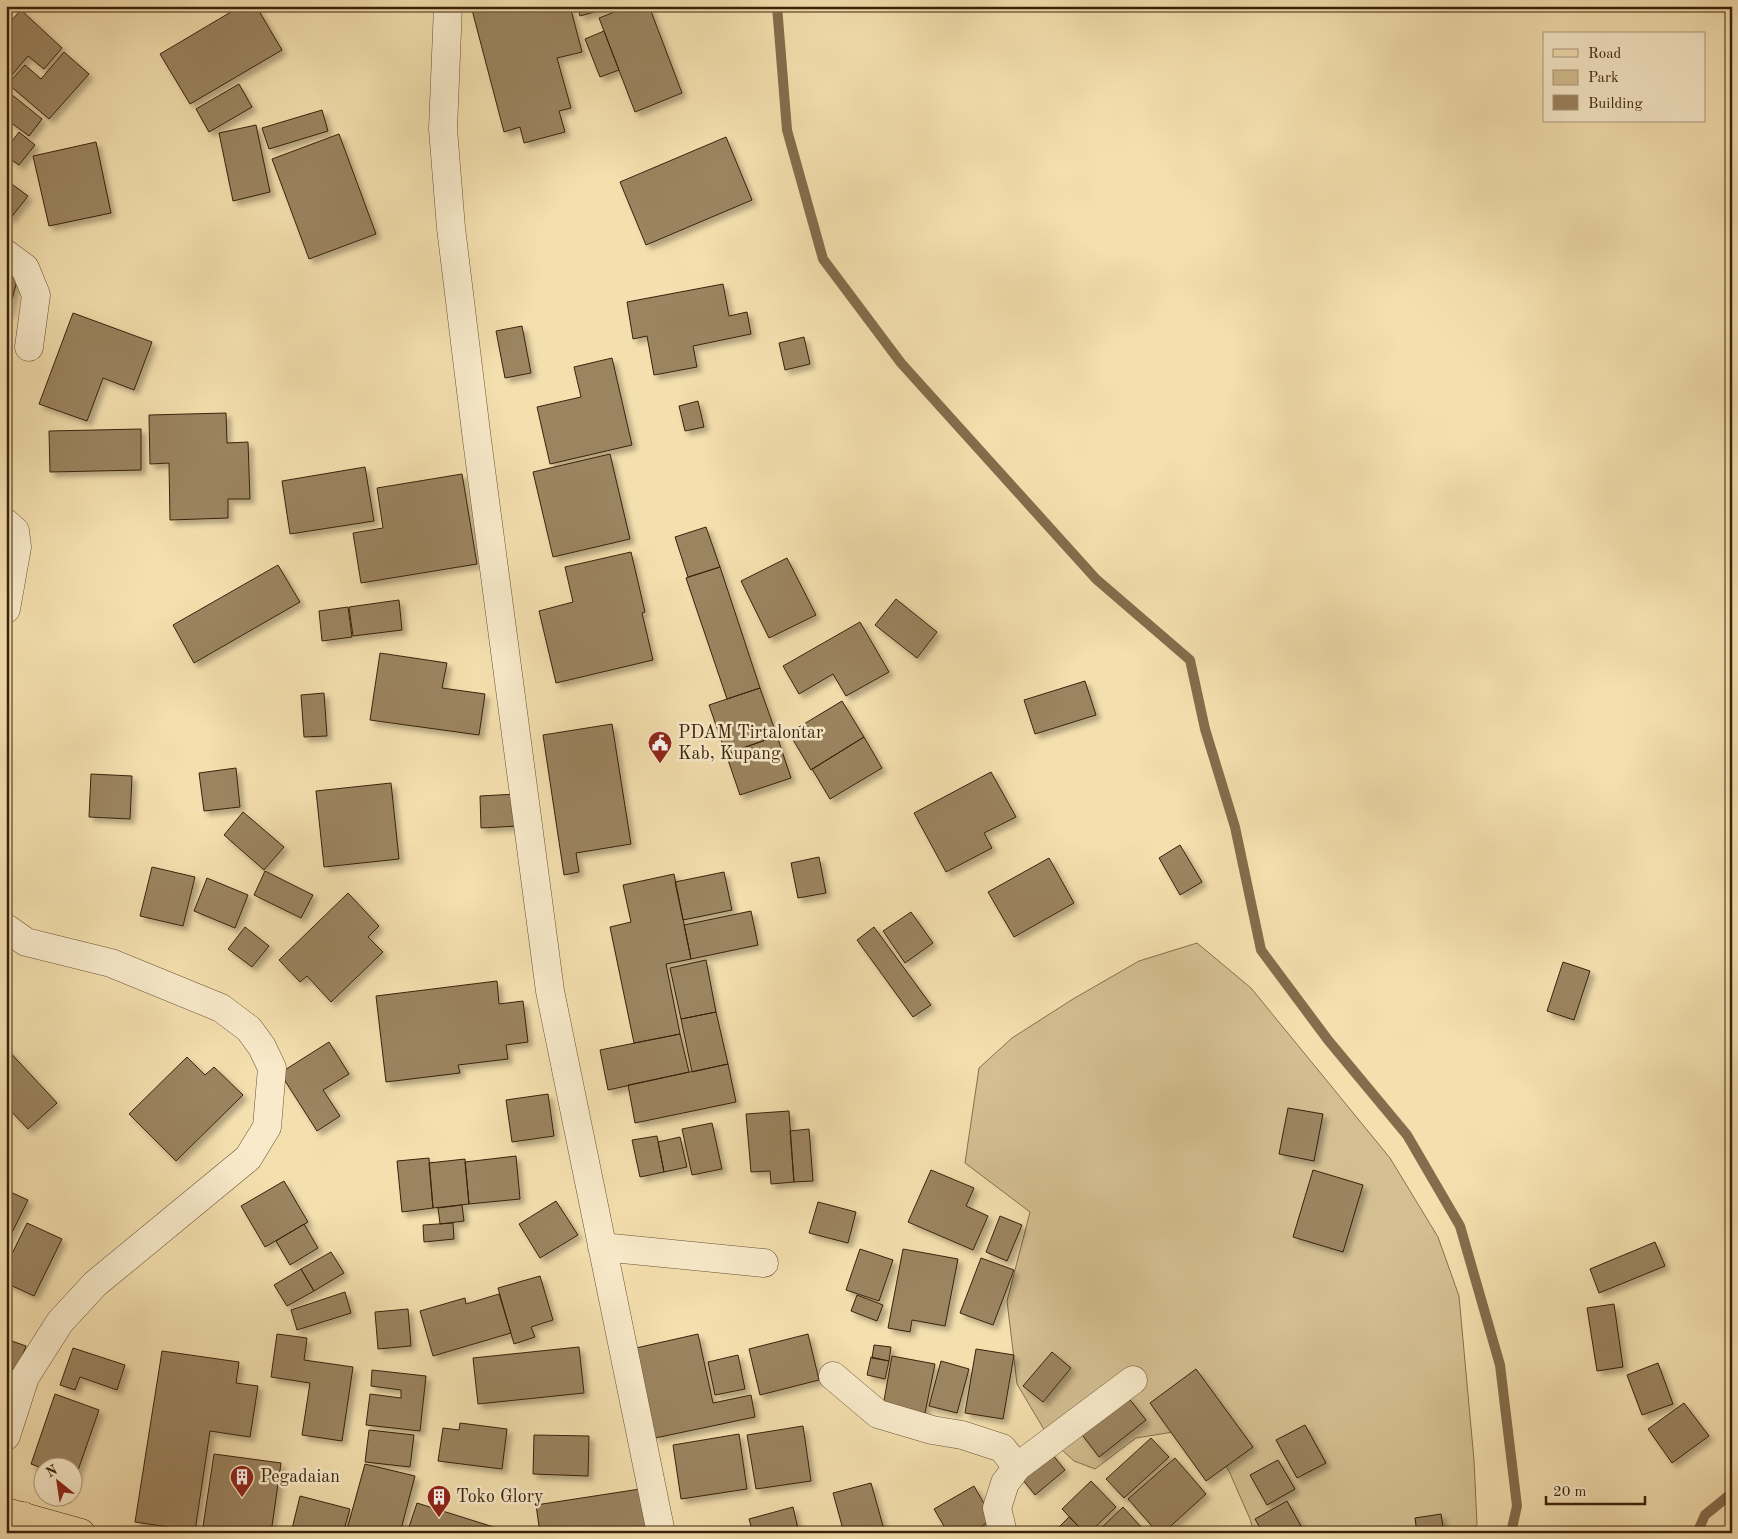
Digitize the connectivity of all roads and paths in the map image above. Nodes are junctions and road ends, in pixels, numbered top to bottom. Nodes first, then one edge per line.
1 (448, 6) edge
2 (6, 254) edge
3 (29, 347) dead end
4 (6, 523) edge
5 (6, 609) edge
6 (6, 928) edge
7 (602, 1247) junction
8 (764, 1262) dead end
9 (833, 1376) dead end
10 (1133, 1380) dead end
11 (6, 1436) edge
12 (1017, 1467) junction
13 (16, 1520) edge
14 (81, 1533) edge
15 (661, 1533) edge
16 (1003, 1533) edge

1 - 7 street
2 - 3 street
4 - 5 street
6 - 11 street
7 - 8 street
7 - 15 street
9 - 12 street
10 - 12 street
12 - 16 street
13 - 14 main road

